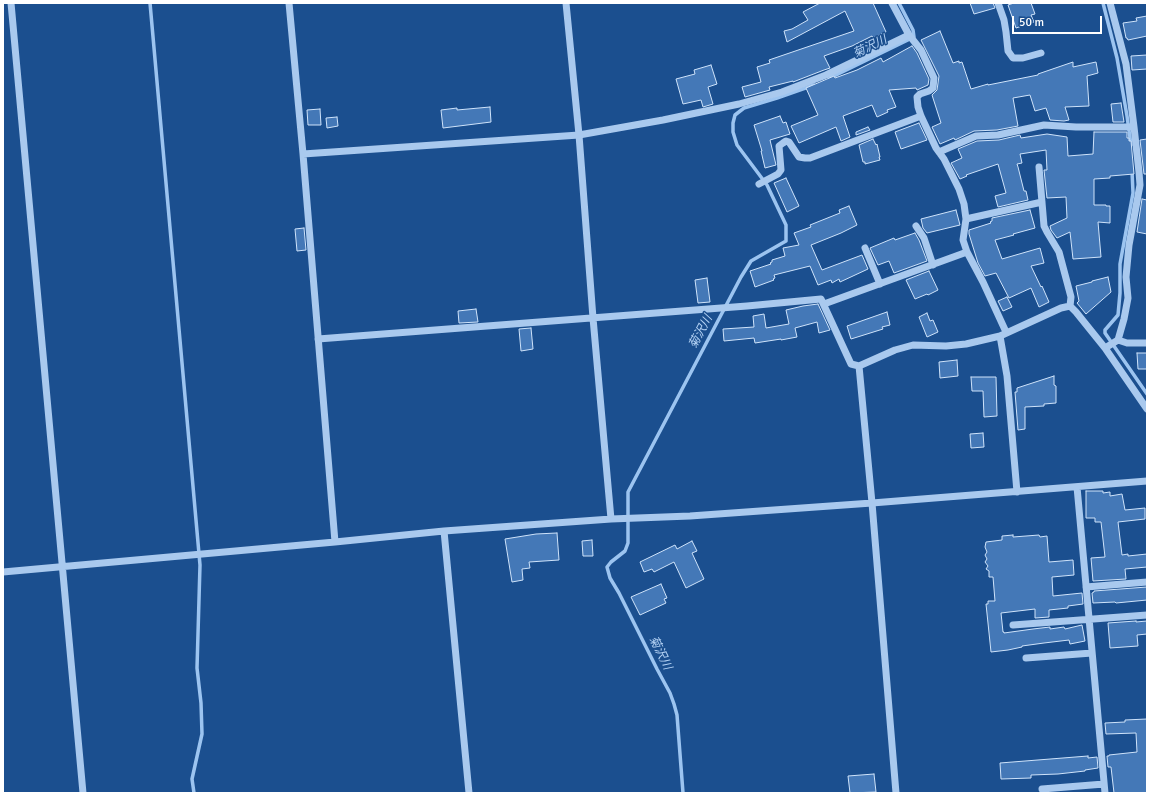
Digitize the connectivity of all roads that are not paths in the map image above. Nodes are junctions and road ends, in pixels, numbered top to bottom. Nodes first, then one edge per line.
1 (11, 3) edge
2 (289, 3) edge
3 (566, 3) edge
4 (892, 3) edge
5 (998, 3) edge
6 (1110, 3) edge
7 (909, 35) junction
8 (1041, 52) dead end
9 (921, 116) junction
10 (1134, 127) junction
11 (579, 135) junction
12 (940, 152) junction
13 (303, 154) junction
14 (1039, 167) dead end
15 (759, 184) dead end
16 (1042, 202) junction
17 (966, 219) junction
18 (916, 226) dead end
19 (865, 248) dead end
20 (967, 252) junction
21 (933, 265) junction
22 (880, 284) junction
23 (824, 304) junction
24 (1070, 306) junction
25 (593, 318) junction
26 (1003, 334) junction
27 (318, 339) junction
28 (1118, 340) junction
29 (1147, 343) edge
30 (1105, 348) junction
31 (859, 366) junction
32 (1147, 410) edge
33 (1147, 482) edge
34 (1077, 487) junction
35 (1017, 492) junction
36 (872, 503) junction
37 (611, 520) junction
38 (444, 531) junction
39 (335, 542) junction
40 (63, 566) junction
41 (3, 572) edge
42 (1147, 582) edge
43 (1086, 587) junction
44 (1147, 615) edge
45 (1089, 620) junction
46 (1013, 625) dead end
47 (1092, 653) junction
48 (1026, 658) dead end
49 (1104, 784) junction
50 (1042, 789) dead end
51 (83, 793) edge
52 (469, 793) edge
53 (896, 793) edge
54 (1105, 793) edge

1 - 40 street
2 - 13 street
3 - 11 street
4 - 7 street
5 - 8 street
6 - 10 street
7 - 9 street
7 - 11 street
9 - 12 street
9 - 15 street
10 - 12 street
10 - 28 street
11 - 13 street
11 - 25 street
12 - 17 street
13 - 27 street
14 - 16 street
16 - 17 street
16 - 24 street
17 - 20 street
18 - 21 street
19 - 22 street
20 - 21 street
20 - 26 street
21 - 22 street
22 - 23 street
23 - 25 street
23 - 31 street
24 - 26 street
24 - 30 street
25 - 27 street
25 - 37 street
26 - 31 street
26 - 35 street
27 - 39 street
28 - 29 street
28 - 30 street
30 - 32 street
31 - 36 street
33 - 34 street
34 - 35 street
34 - 43 street
35 - 36 street
36 - 37 street
36 - 53 street
37 - 38 street
38 - 39 street
38 - 52 street
39 - 40 street
40 - 41 street
40 - 51 street
42 - 43 street
43 - 45 street
44 - 45 street
45 - 46 street
45 - 47 street
47 - 48 street
47 - 49 street
49 - 50 street
49 - 54 street

